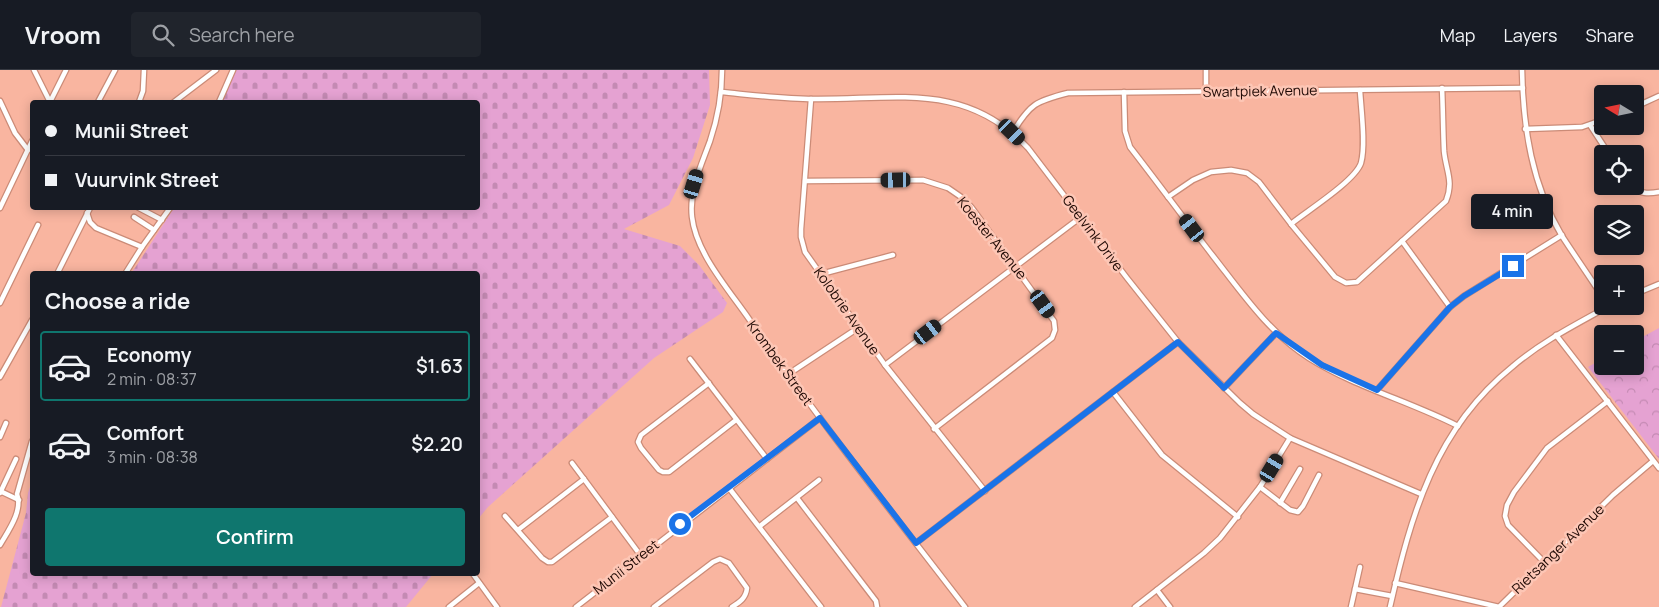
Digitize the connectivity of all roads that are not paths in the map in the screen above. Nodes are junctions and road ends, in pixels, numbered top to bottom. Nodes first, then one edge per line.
1 (34, 70) edge
2 (66, 70) edge
3 (115, 70) edge
4 (144, 70) edge
5 (216, 70) edge
6 (233, 70) edge
7 (722, 70) edge
8 (1206, 70) edge
9 (1522, 70) edge
10 (1442, 88) junction
11 (1523, 88) junction
12 (1360, 90) junction
13 (721, 92) junction
14 (1124, 92) junction
15 (1206, 92) junction
16 (1659, 96) edge
17 (49, 100) edge
18 (51, 100) edge
19 (99, 100) edge
20 (140, 100) edge
21 (177, 100) edge
22 (220, 100) edge
23 (811, 100) junction
24 (0, 101) edge
25 (1644, 103) edge
26 (1594, 123) edge
27 (1590, 125) junction
28 (1525, 129) junction
29 (1012, 132) junction
30 (1603, 145) edge
31 (30, 146) edge
32 (28, 150) junction
33 (805, 181) junction
34 (1659, 192) edge
35 (1644, 193) edge
36 (1168, 197) junction
37 (0, 208) edge
38 (89, 210) edge
39 (143, 210) edge
40 (169, 210) edge
41 (87, 213) junction
42 (134, 217) dead end
43 (1081, 217) junction
44 (162, 220) junction
45 (1291, 224) junction
46 (38, 225) dead end
47 (154, 230) junction
48 (1562, 235) junction
49 (1402, 241) junction
50 (142, 247) junction
51 (893, 255) dead end
52 (1015, 266) junction
53 (58, 271) edge
54 (126, 271) edge
55 (821, 274) junction
56 (1594, 284) edge
57 (1659, 284) edge
58 (1644, 290) edge
59 (0, 303) edge
60 (1450, 307) junction
61 (1594, 314) edge
62 (30, 324) edge
63 (858, 328) junction
64 (1276, 333) junction
65 (1556, 335) junction
66 (1178, 342) junction
67 (690, 359) dead end
68 (885, 365) junction
69 (787, 375) junction
70 (0, 377) edge
71 (708, 383) junction
72 (1224, 388) junction
73 (1377, 390) junction
74 (1114, 392) junction
75 (1608, 401) junction
76 (820, 418) junction
77 (736, 420) junction
78 (6, 423) dead end
79 (1458, 426) junction
80 (934, 428) junction
81 (0, 437) edge
82 (1290, 438) junction
83 (30, 448) edge
84 (767, 459) junction
85 (16, 460) dead end
86 (1653, 461) junction
87 (572, 463) dead end
88 (1659, 468) edge
89 (1300, 469) dead end
90 (1319, 475) dead end
91 (584, 479) junction
92 (819, 480) dead end
93 (1260, 487) junction
94 (729, 488) junction
95 (985, 491) junction
96 (0, 492) edge
97 (1421, 494) junction
98 (797, 498) junction
99 (19, 500) junction
100 (1280, 503) junction
101 (505, 516) dead end
102 (1238, 516) junction
103 (612, 517) junction
104 (760, 526) junction
105 (518, 530) junction
106 (916, 543) junction
107 (0, 545) edge
108 (641, 556) junction
109 (1545, 563) junction
110 (1360, 567) dead end
111 (474, 576) edge
112 (479, 583) junction
113 (1395, 583) junction
114 (1355, 589) junction
115 (1157, 590) junction
116 (1392, 596) junction
117 (449, 607) edge
118 (497, 607) edge
119 (576, 607) edge
120 (654, 607) edge
121 (732, 607) edge
122 (821, 607) edge
123 (877, 607) edge
124 (965, 607) edge
125 (1135, 607) edge
126 (1170, 607) edge
127 (1351, 607) edge
128 (1390, 607) edge
129 (1499, 607) edge

1 - 17 street
2 - 18 street
3 - 19 street
4 - 20 street
5 - 21 street
6 - 22 street
7 - 13 street, Krombek Street
8 - 15 street
9 - 11 street
10 - 11 street, Swartpiek Avenue
10 - 12 street, Swartpiek Avenue
10 - 49 street
11 - 28 street
12 - 15 street, Swartpiek Avenue
12 - 45 street
13 - 23 street, Geelvink Drive
13 - 69 street, Krombek Street
14 - 15 street, Swartpiek Avenue
14 - 29 street, Swartpiek Avenue
14 - 36 street
16 - 25 street
23 - 29 street, Geelvink Drive
23 - 33 street, Kolobrie Avenue
24 - 32 street
26 - 27 street
27 - 28 street
27 - 30 street
28 - 48 street
29 - 43 street, Geelvink Drive
31 - 32 street
32 - 37 street
33 - 52 street, Koester Avenue
33 - 55 street, Kolobrie Avenue
34 - 35 street
36 - 45 street
36 - 64 street
38 - 41 street
39 - 44 street
40 - 44 street
41 - 50 street
41 - 53 street
42 - 47 street
43 - 52 street
43 - 66 street, Geelvink Drive
44 - 47 street
45 - 49 street
46 - 59 street
47 - 50 street
48 - 56 street
48 - 60 street
49 - 60 street
50 - 54 street
51 - 55 street
52 - 68 street
52 - 80 street, Koester Avenue
55 - 63 street, Kolobrie Avenue
57 - 58 street
60 - 73 street
61 - 65 street
62 - 70 street
63 - 68 street, Kolobrie Avenue
63 - 69 street
64 - 72 street
64 - 73 street
65 - 75 street
65 - 79 street
66 - 72 street, Geelvink Drive
66 - 74 street
67 - 71 street
68 - 80 street, Kolobrie Avenue
69 - 76 street, Krombek Street
71 - 77 street
71 - 77 street
72 - 82 street, Geelvink Drive
73 - 79 street
74 - 95 street
74 - 102 street
75 - 86 street
75 - 109 street
76 - 84 street, Munii Street
76 - 106 street, Krombek Street
77 - 84 street
78 - 81 street
79 - 97 street
80 - 95 street, Kolobrie Avenue
82 - 93 street
82 - 97 street, Geelvink Drive
83 - 99 street
84 - 94 street, Munii Street
85 - 96 street
86 - 88 street
86 - 109 street, Rietsanger Avenue
87 - 91 street
89 - 100 street
90 - 100 street
91 - 103 street
91 - 105 street
92 - 98 street
93 - 100 street
93 - 102 street
94 - 104 street
94 - 108 street, Munii Street
95 - 106 street
96 - 99 street
97 - 113 street
98 - 104 street
98 - 123 street
99 - 107 street
101 - 105 street
102 - 115 street
103 - 105 street
103 - 108 street
104 - 122 street
106 - 124 street, Krombek Street
108 - 119 street, Munii Street
109 - 129 street, Rietsanger Avenue
110 - 114 street
111 - 112 street
112 - 117 street
112 - 118 street
113 - 116 street
113 - 129 street, Rietsanger Avenue
114 - 116 street
114 - 127 street
115 - 125 street
115 - 126 street
116 - 128 street
120 - 121 street

